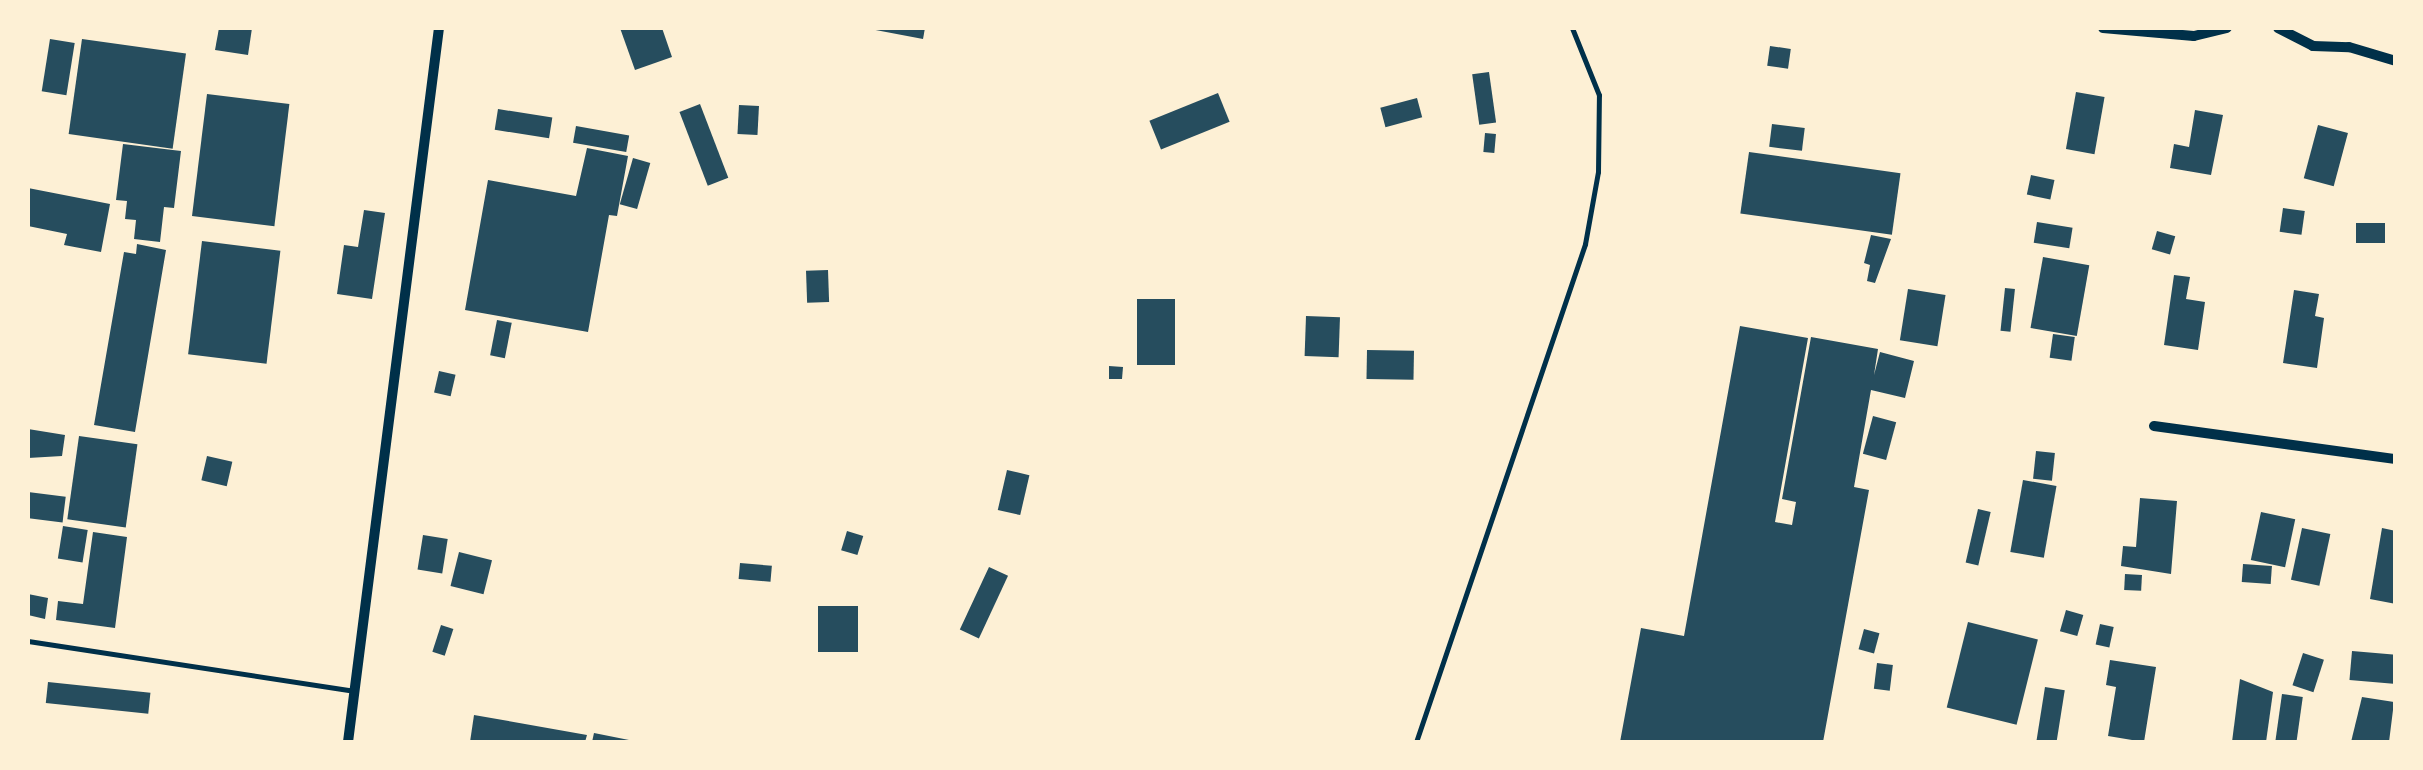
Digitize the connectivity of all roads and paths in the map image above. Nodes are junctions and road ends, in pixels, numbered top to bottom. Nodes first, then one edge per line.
1 (439, 28) edge
2 (1572, 28) edge
3 (2103, 28) edge
4 (2227, 28) edge
5 (2278, 28) edge
6 (2396, 60) edge
7 (2154, 426) dead end
8 (2396, 458) edge
9 (28, 641) edge
10 (353, 692) junction
11 (348, 742) edge
12 (1416, 742) edge

1 - 10 street
2 - 12 lane
3 - 4 street
5 - 6 street
7 - 8 street
9 - 10 lane
10 - 11 street

